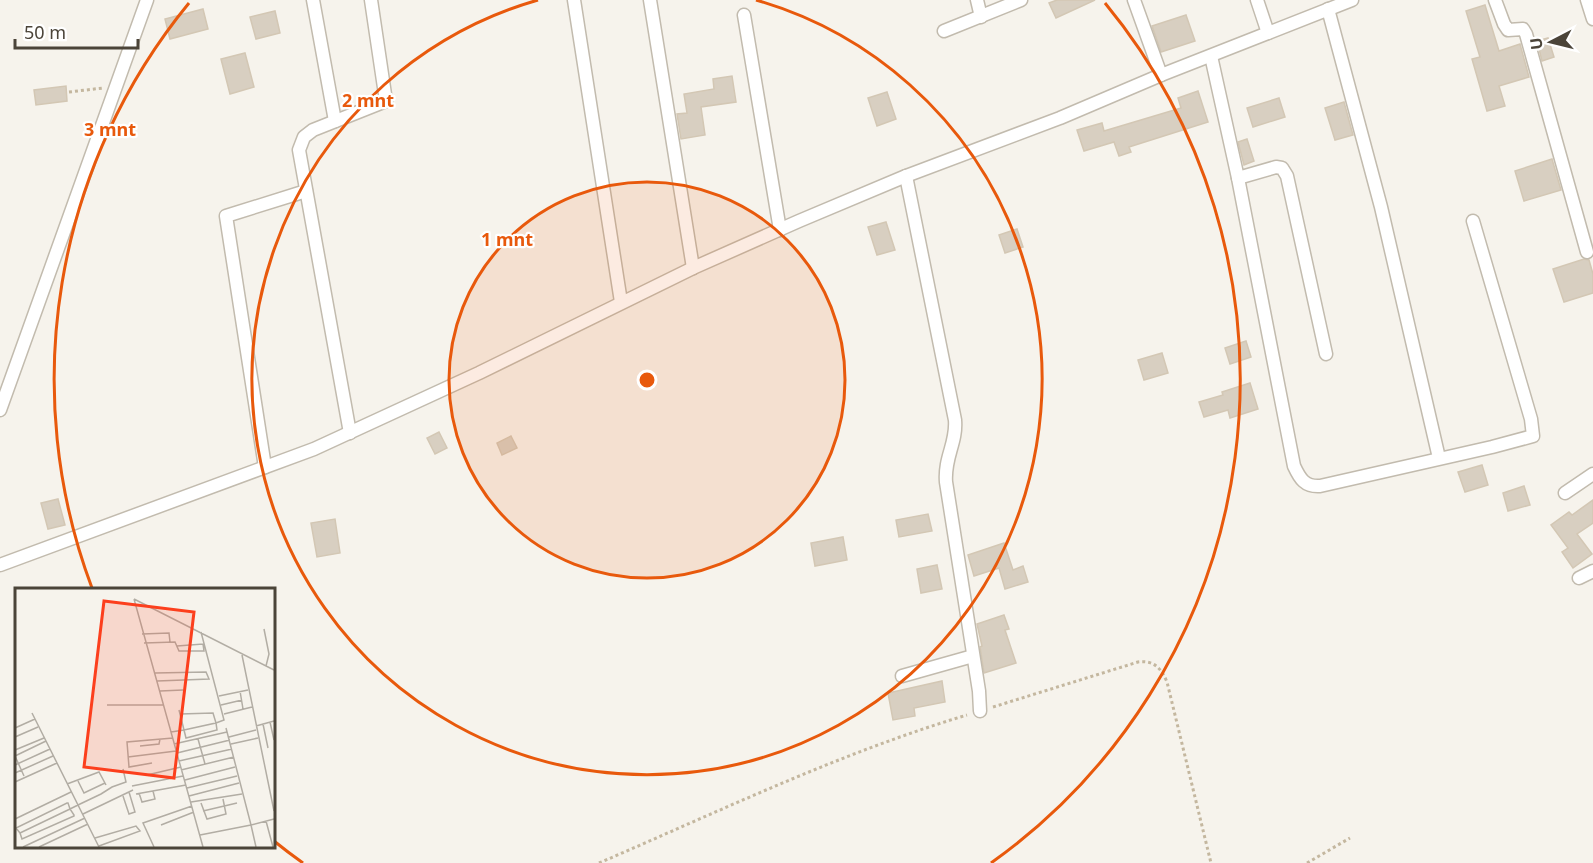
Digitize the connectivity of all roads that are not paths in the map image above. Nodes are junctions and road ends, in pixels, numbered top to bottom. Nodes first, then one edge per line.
1 (147, 0) edge
2 (313, 0) edge
3 (371, 0) edge
4 (574, 0) edge
5 (650, 0) edge
6 (978, 0) edge
7 (1021, 0) edge
8 (1134, 0) edge
9 (1257, 0) edge
10 (1495, 0) edge
11 (1587, 0) edge
12 (1348, 1) edge
13 (1328, 9) junction
14 (744, 15) dead end
15 (981, 17) junction
16 (1593, 19) edge
17 (944, 32) dead end
18 (1268, 33) junction
19 (1210, 56) junction
20 (1161, 75) junction
21 (335, 121) junction
22 (906, 176) junction
23 (1238, 177) junction
24 (306, 191) junction
25 (1473, 220) dead end
26 (780, 230) junction
27 (1587, 252) dead end
28 (693, 268) junction
29 (621, 302) junction
30 (1326, 354) dead end
31 (0, 410) edge
32 (350, 433) junction
33 (1438, 452) junction
34 (265, 468) junction
35 (1593, 474) edge
36 (1565, 493) dead end
37 (0, 565) edge
38 (1593, 571) edge
39 (1579, 578) dead end
40 (973, 656) junction
41 (902, 676) dead end
42 (980, 711) road end

1 - 31 street
2 - 21 street
3 - 21 street
4 - 29 street
5 - 28 street
6 - 15 street
7 - 15 street
8 - 20 street
9 - 18 street
10 - 27 street
11 - 16 street
12 - 13 street
13 - 18 street
13 - 33 street
14 - 26 street
15 - 17 street
18 - 19 street
19 - 20 street
19 - 23 street
20 - 22 street
21 - 24 street
22 - 26 street
22 - 40 street
23 - 30 street
23 - 33 street
24 - 32 street
24 - 34 street
25 - 33 street
26 - 28 street
28 - 29 street
29 - 32 street
32 - 34 street
34 - 37 street
35 - 36 street
38 - 39 street
40 - 41 street
40 - 42 street

